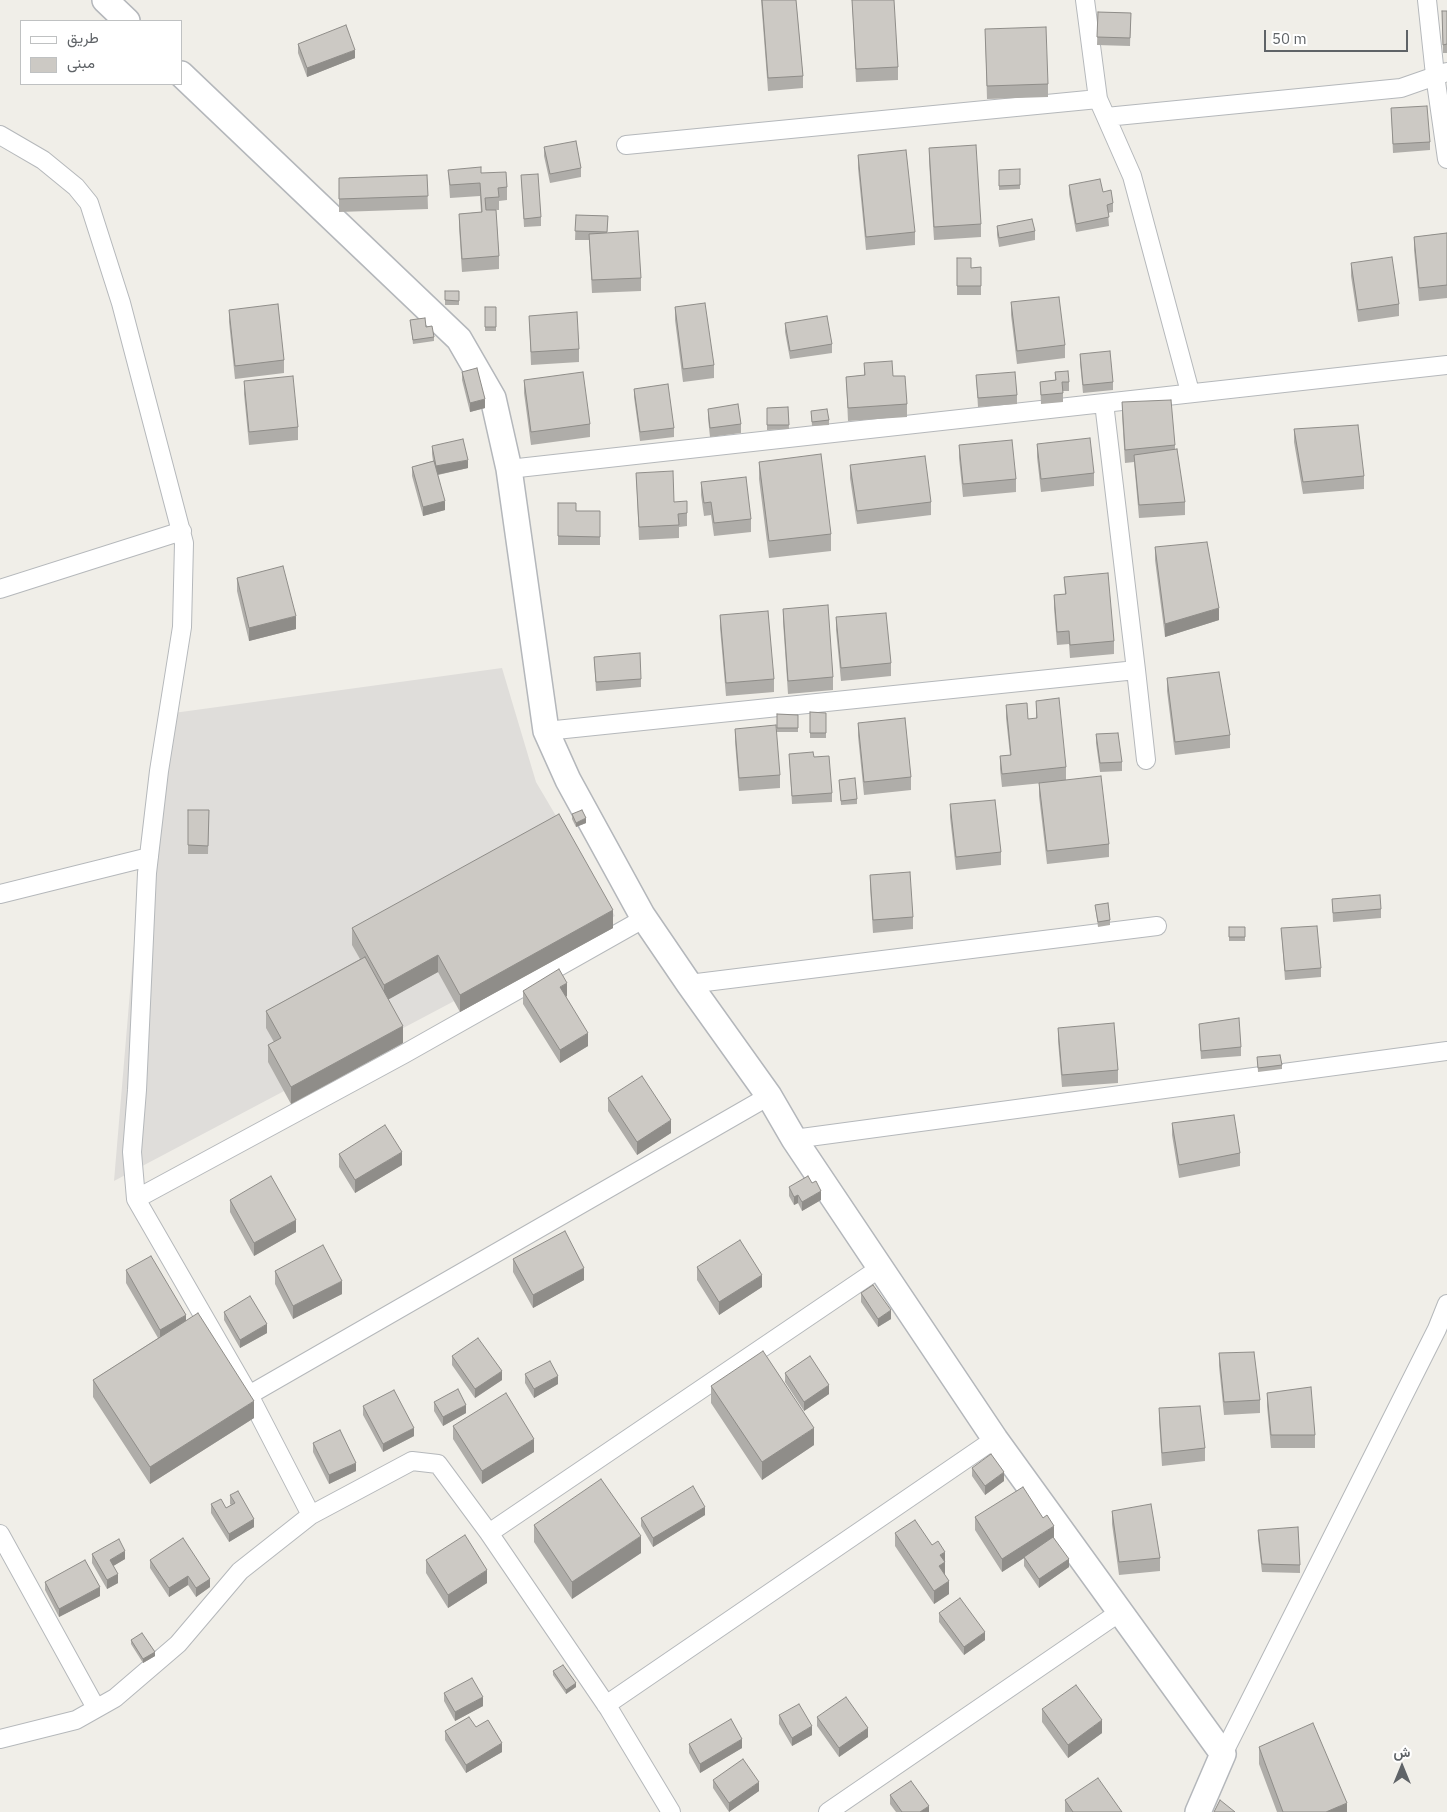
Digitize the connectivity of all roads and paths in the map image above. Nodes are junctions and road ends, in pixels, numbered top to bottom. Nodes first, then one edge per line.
1 (105, 0) edge
2 (1085, 0) edge
3 (1427, 0) edge
4 (126, 20) edge
5 (1441, 74) edge
6 (182, 75) edge
7 (1098, 99) junction
8 (1106, 117) junction
9 (0, 135) edge
10 (626, 145) dead end
11 (1447, 159) edge
12 (1447, 365) edge
13 (1190, 392) junction
14 (1104, 403) junction
15 (509, 469) junction
16 (182, 531) junction
17 (0, 589) edge
18 (1136, 670) junction
19 (546, 731) junction
20 (1146, 760) dead end
21 (149, 857) junction
22 (0, 894) edge
23 (645, 918) junction
24 (1157, 926) dead end
25 (688, 984) junction
26 (1447, 1051) edge
27 (770, 1096) junction
28 (794, 1139) junction
29 (136, 1199) junction
30 (880, 1268) junction
31 (1447, 1304) edge
32 (249, 1395) junction
33 (995, 1440) junction
34 (311, 1515) junction
35 (489, 1533) junction
36 (0, 1534) edge
37 (1120, 1612) junction
38 (606, 1705) junction
39 (96, 1708) junction
40 (0, 1739) edge
41 (1223, 1754) junction
42 (671, 1812) edge
43 (828, 1812) edge
44 (1198, 1812) edge

1 - 4 street
2 - 7 street
3 - 5 street
5 - 8 street
5 - 11 street
6 - 15 street
7 - 8 street
7 - 10 street
8 - 13 street
9 - 16 street
12 - 13 street
13 - 14 street
14 - 15 street
14 - 18 street
15 - 19 street
16 - 17 street
16 - 21 street
18 - 19 street
18 - 20 street
19 - 23 street
21 - 22 street
21 - 29 street
23 - 25 street
23 - 29 street
24 - 25 street
25 - 27 street
26 - 28 street
27 - 28 street
27 - 32 street
28 - 30 street
29 - 32 street
30 - 33 street
30 - 35 street
31 - 41 street
32 - 34 street
33 - 37 street
33 - 38 street
34 - 35 street
34 - 39 street
35 - 38 street
36 - 39 street
37 - 41 street
37 - 43 street
38 - 42 street
39 - 40 street
41 - 44 street

